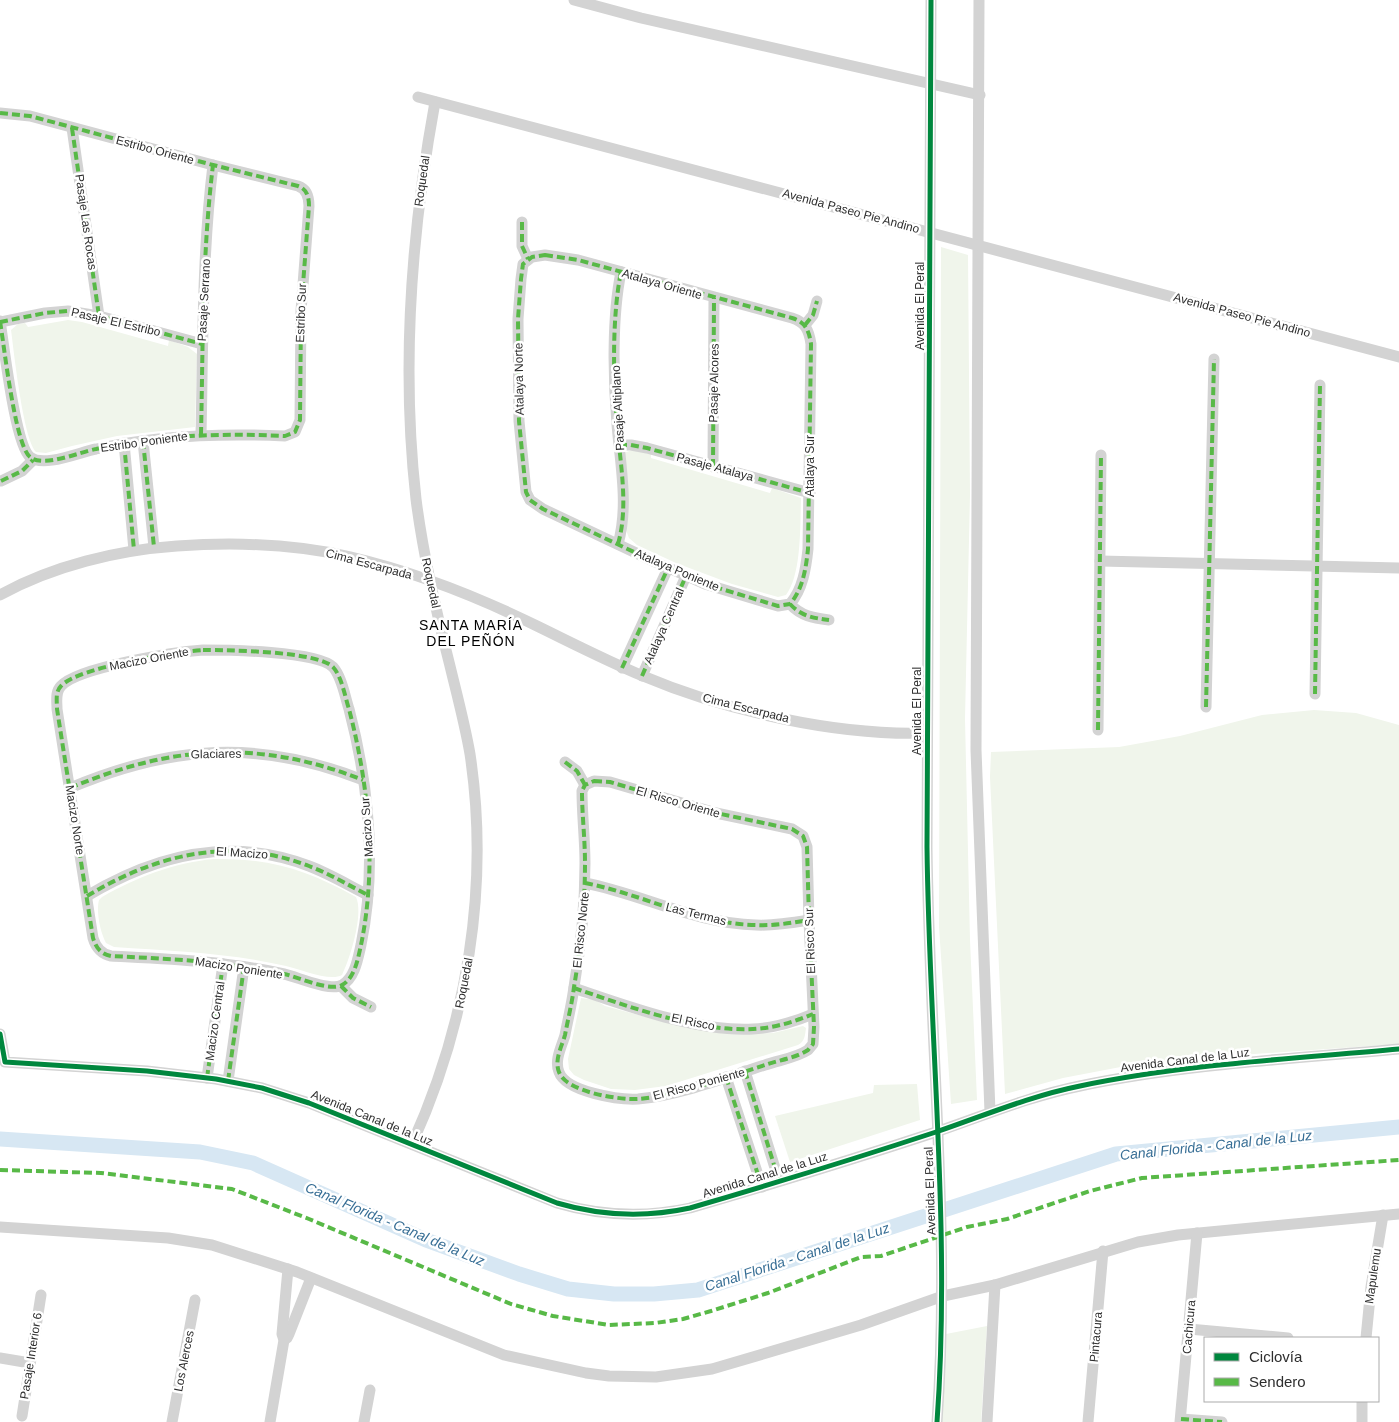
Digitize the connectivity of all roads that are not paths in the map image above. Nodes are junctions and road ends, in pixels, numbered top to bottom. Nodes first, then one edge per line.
1 (574, 0) edge
2 (931, 0) edge
3 (980, 0) edge
4 (931, 86) junction
5 (980, 96) junction
6 (418, 97) dead end
7 (435, 102) junction
8 (0, 113) edge
9 (72, 128) junction
10 (214, 165) junction
11 (307, 193) joint
12 (522, 222) dead end
13 (930, 232) junction
14 (977, 245) junction
15 (528, 259) junction
16 (621, 272) junction
17 (714, 298) junction
18 (817, 300) dead end
19 (99, 316) junction
20 (0, 322) edge
21 (805, 325) junction
22 (202, 344) junction
23 (1399, 357) edge
24 (1214, 359) dead end
25 (1320, 385) dead end
26 (295, 432) joint
27 (201, 435) junction
28 (143, 441) junction
29 (124, 443) junction
30 (619, 445) junction
31 (1101, 454) dead end
32 (33, 460) junction
33 (713, 467) junction
34 (1, 481) edge
35 (810, 493) junction
36 (530, 500) joint
37 (618, 544) junction
38 (154, 548) junction
39 (134, 550) junction
40 (1100, 561) junction
41 (1209, 564) junction
42 (1317, 566) junction
43 (668, 568) junction
44 (1399, 568) edge
45 (686, 576) junction
46 (430, 581) junction
47 (0, 595) edge
48 (790, 604) junction
49 (829, 620) dead end
50 (332, 667) joint
51 (622, 668) junction
52 (642, 676) junction
53 (59, 688) joint
54 (1315, 694) dead end
55 (1206, 707) dead end
56 (1098, 730) dead end
57 (927, 733) junction
58 (565, 762) dead end
59 (363, 780) junction
60 (585, 786) junction
61 (70, 788) junction
62 (802, 836) joint
63 (585, 883) junction
64 (368, 895) junction
65 (87, 896) junction
66 (809, 920) junction
67 (99, 950) joint
68 (223, 964) junction
69 (244, 967) junction
70 (341, 986) junction
71 (574, 988) junction
72 (371, 1008) dead end
73 (813, 1014) junction
74 (0, 1034) edge
75 (811, 1047) joint
76 (1399, 1049) edge
77 (745, 1071) junction
78 (559, 1073) joint
79 (726, 1077) junction
80 (208, 1078) junction
81 (228, 1081) junction
82 (990, 1112) junction
83 (938, 1131) junction
84 (412, 1144) junction
85 (779, 1181) junction
86 (762, 1187) junction
87 (1399, 1214) edge
88 (1383, 1215) junction
89 (0, 1227) edge
90 (1197, 1233) junction
91 (1103, 1251) junction
92 (288, 1269) junction
93 (311, 1278) junction
94 (995, 1285) junction
95 (41, 1296) dead end
96 (943, 1296) junction
97 (195, 1300) dead end
98 (1188, 1329) junction
99 (1277, 1337) edge
100 (1366, 1337) edge
101 (284, 1340) junction
102 (0, 1358) edge
103 (30, 1363) junction
104 (370, 1390) dead end
105 (1362, 1402) edge
106 (22, 1416) dead end
107 (1180, 1420) edge
108 (172, 1422) edge
109 (270, 1422) edge
110 (364, 1422) edge
111 (937, 1422) edge
112 (987, 1422) edge
113 (1088, 1422) edge
114 (1222, 1422) edge
115 (1362, 1422) edge

1 - 4 street
2 - 4 street, Avenida El Peral
3 - 5 street
4 - 5 street
4 - 13 street, Avenida El Peral
5 - 14 street
6 - 7 street, Avenida Paseo Pie Andino
7 - 13 street, Avenida Paseo Pie Andino
7 - 46 street, Roquedal
8 - 9 street, Estribo Oriente
9 - 10 street, Estribo Oriente
9 - 19 street, Pasaje Las Rocas
10 - 11 street, Estribo Oriente
10 - 22 street, Pasaje Serrano
11 - 26 street, Estribo Sur
12 - 15 street
13 - 14 street, Avenida Paseo Pie Andino
13 - 57 street, Avenida El Peral
14 - 23 street, Avenida Paseo Pie Andino
14 - 82 street
15 - 16 street, Atalaya Oriente
15 - 36 street, Atalaya Norte
16 - 17 street, Atalaya Oriente
16 - 30 street, Pasaje Altiplano
17 - 21 street, Atalaya Oriente
17 - 33 street, Pasaje Alcores
18 - 21 street
19 - 20 street, Pasaje El Estribo
19 - 22 street, Pasaje El Estribo
20 - 32 street
21 - 35 street, Atalaya Sur
22 - 27 street, Pasaje Serrano
24 - 41 street
25 - 42 street
26 - 27 street, Estribo Poniente
27 - 28 street, Estribo Poniente
28 - 29 street, Estribo Poniente
28 - 38 street
29 - 32 street, Estribo Poniente
29 - 39 street
30 - 33 street, Pasaje Atalaya
30 - 37 street, Pasaje Altiplano
31 - 40 street
32 - 34 street
33 - 35 street, Pasaje Atalaya
35 - 48 street, Atalaya Sur
36 - 37 street, Atalaya Poniente
37 - 43 street, Atalaya Poniente
38 - 39 street, Cima Escarpada
38 - 46 street, Cima Escarpada
39 - 47 street, Cima Escarpada
40 - 41 street
40 - 56 street
41 - 42 street
41 - 55 street
42 - 44 street
42 - 54 street
43 - 45 street, Atalaya Poniente
43 - 51 street, Atalaya Central
45 - 48 street, Atalaya Poniente
45 - 52 street, Atalaya Central
46 - 51 street, Cima Escarpada
46 - 84 street, Roquedal
48 - 49 street, Atalaya Poniente
50 - 53 street, Macizo Oriente
50 - 59 street, Macizo Sur
51 - 52 street, Cima Escarpada
52 - 57 street, Cima Escarpada
53 - 61 street, Macizo Norte
57 - 83 street, Avenida El Peral
58 - 60 street
59 - 61 street, Glaciares
59 - 64 street, Macizo Sur
60 - 62 street, El Risco Oriente
60 - 63 street, El Risco Norte
61 - 65 street, Macizo Norte
62 - 66 street, El Risco Sur
63 - 66 street, Las Termas
63 - 71 street, El Risco Norte
64 - 65 street, El Macizo
64 - 70 street, Macizo Sur
65 - 67 street, Macizo Norte
66 - 73 street, El Risco Sur
67 - 68 street, Macizo Poniente
68 - 69 street, Macizo Poniente
68 - 80 street, Macizo Central
69 - 70 street, Macizo Poniente
69 - 81 street, Macizo Central
70 - 72 street
71 - 73 street, El Risco
71 - 78 street, El Risco Norte
73 - 75 street, El Risco Sur
74 - 80 street, Avenida Canal de la Luz
75 - 77 street, El Risco Poniente
76 - 82 street, Avenida Canal de la Luz
77 - 79 street, El Risco Poniente
77 - 85 street
78 - 79 street, El Risco Poniente
79 - 86 street
80 - 81 street, Avenida Canal de la Luz
81 - 84 street, Avenida Canal de la Luz
82 - 83 street, Avenida Canal de la Luz
83 - 85 street, Avenida Canal de la Luz
83 - 96 street, Avenida El Peral
84 - 86 street, Avenida Canal de la Luz
85 - 86 street, Avenida Canal de la Luz
87 - 88 street
88 - 90 street
88 - 100 street, Mapulemu
89 - 92 street
90 - 91 street
90 - 98 street, Cachicura
91 - 94 street
91 - 113 street, Pintacura
92 - 93 street
92 - 101 street
93 - 96 street
93 - 101 street
94 - 96 street
94 - 112 street
95 - 103 street, Pasaje Interior 6
96 - 111 street, Avenida El Peral
97 - 108 street, Los Alerces
98 - 99 street
98 - 107 street, Cachicura
101 - 109 street
102 - 103 street
103 - 106 street, Pasaje Interior 6
104 - 110 street
105 - 115 street
107 - 114 street

